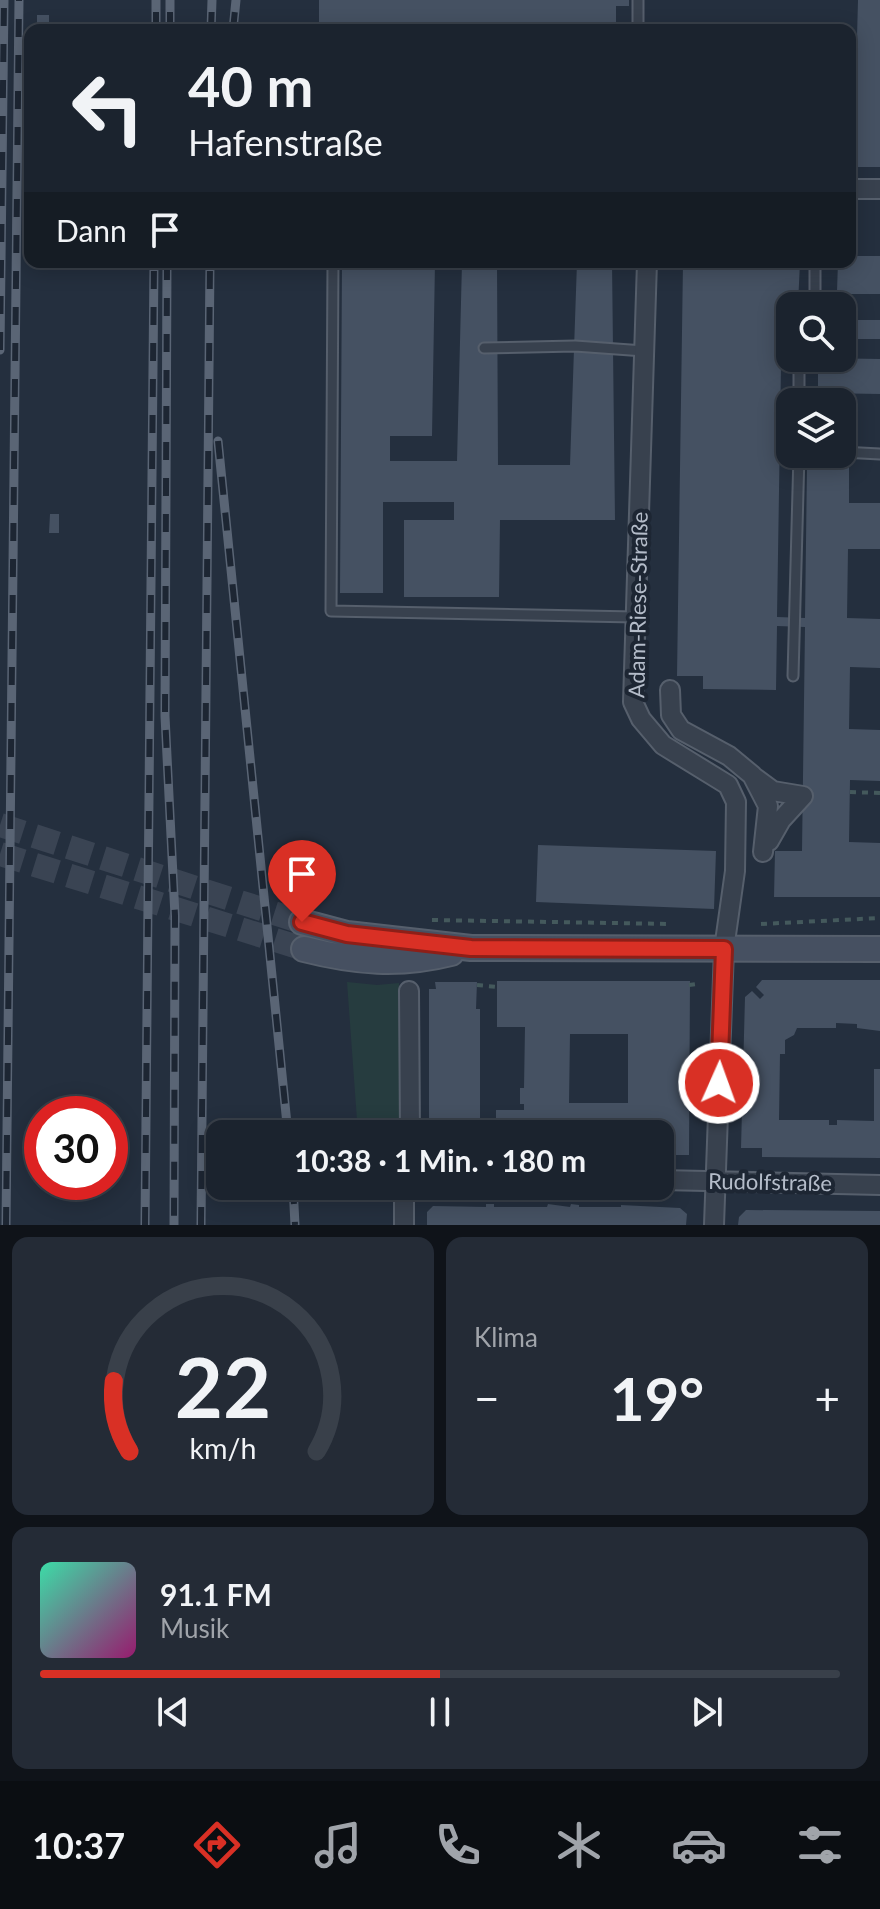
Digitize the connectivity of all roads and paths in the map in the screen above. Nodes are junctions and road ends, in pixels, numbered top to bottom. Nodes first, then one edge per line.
1 (638, 0) edge
2 (638, 24) edge
3 (856, 189) edge
4 (880, 189) edge
5 (333, 268) edge
6 (647, 268) edge
7 (815, 268) edge
8 (815, 292) edge
9 (484, 348) dead end
10 (644, 351) junction
11 (856, 453) edge
12 (880, 454) edge
13 (799, 468) edge
14 (635, 617) junction
15 (793, 676) dead end
16 (670, 690) dead end
17 (752, 775) dead end
18 (850, 792) dead end
19 (880, 793) edge
20 (880, 918) edge
21 (418, 919) dead end
22 (302, 922) tunnel mouth
23 (681, 924) dead end
24 (761, 924) dead end
25 (471, 948) junction
26 (304, 949) tunnel mouth
27 (724, 949) junction
28 (880, 949) edge
29 (477, 985) dead end
30 (498, 987) dead end
31 (409, 991) dead end
32 (410, 1120) edge
33 (674, 1180) edge
34 (716, 1181) junction
35 (880, 1185) edge
36 (404, 1200) edge
37 (404, 1225) edge
38 (714, 1225) edge

1 - 2 lane
3 - 4 street
5 - 14 lane
6 - 10 street, Adam-Riese-Straße
7 - 8 lane
9 - 10 lane
10 - 14 street, Adam-Riese-Straße
11 - 12 lane
13 - 15 lane
14 - 27 street, Adam-Riese-Straße
16 - 17 street
18 - 19 path
20 - 24 path
21 - 23 path
22 - 25 street
25 - 26 street
25 - 27 street
27 - 28 street
27 - 34 street, Adam-Riese-Straße
29 - 30 path
31 - 32 street
33 - 34 street, Rudolfstraße
34 - 35 street, Rudolfstraße
34 - 38 street, Adam-Riese-Straße
36 - 37 street

